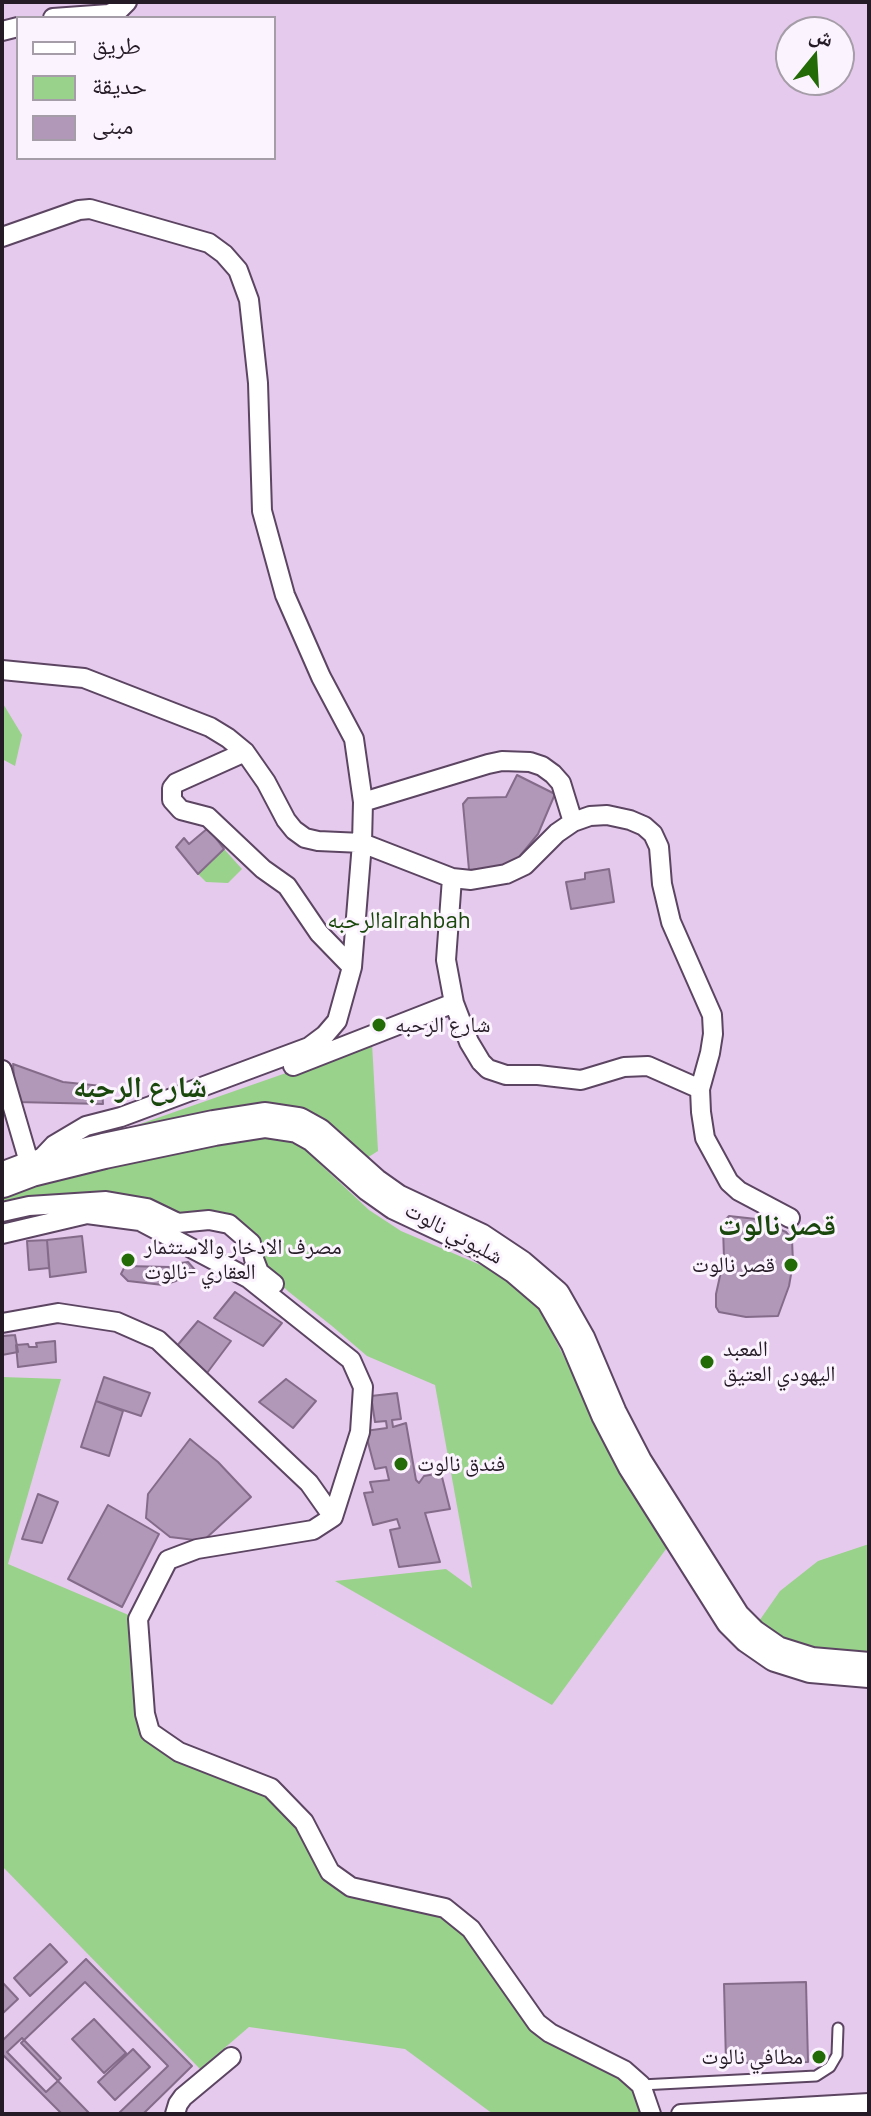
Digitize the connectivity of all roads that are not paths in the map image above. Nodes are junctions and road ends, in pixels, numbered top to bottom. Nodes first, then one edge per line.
1 (127, 2) edge
2 (81, 16) edge
3 (2, 237) edge
4 (2, 670) edge
5 (245, 752) junction
6 (363, 802) junction
7 (573, 822) junction
8 (362, 843) junction
9 (452, 878) junction
10 (352, 967) junction
11 (454, 1003) junction
12 (2, 1070) edge
13 (700, 1089) junction
14 (97, 1123) junction
15 (17, 1175) edge
16 (2, 1212) edge
17 (790, 1218) dead end
18 (2, 1234) edge
19 (2, 1323) edge
20 (351, 1360) junction
21 (333, 1517) junction
22 (869, 1670) edge
23 (838, 2028) dead end
24 (231, 2057) dead end
25 (641, 2085) junction
26 (869, 2103) edge
27 (806, 2111) edge
28 (175, 2114) edge
29 (651, 2114) edge
30 (681, 2114) edge

1 - 2 street
3 - 6 street
4 - 5 street
5 - 8 street
5 - 10 street
6 - 7 street
6 - 8 street
7 - 9 street
7 - 13 street
8 - 9 street
8 - 10 street
9 - 11 street
10 - 14 street
11 - 13 street
11 - 14 street
12 - 15 street
13 - 17 street
14 - 15 street
15 - 22 highway, شليوني نالوت
16 - 20 street
18 - 20 street
19 - 21 street
20 - 21 street
21 - 25 street
23 - 25 lane
24 - 28 street
25 - 29 street
26 - 27 street
27 - 30 street

